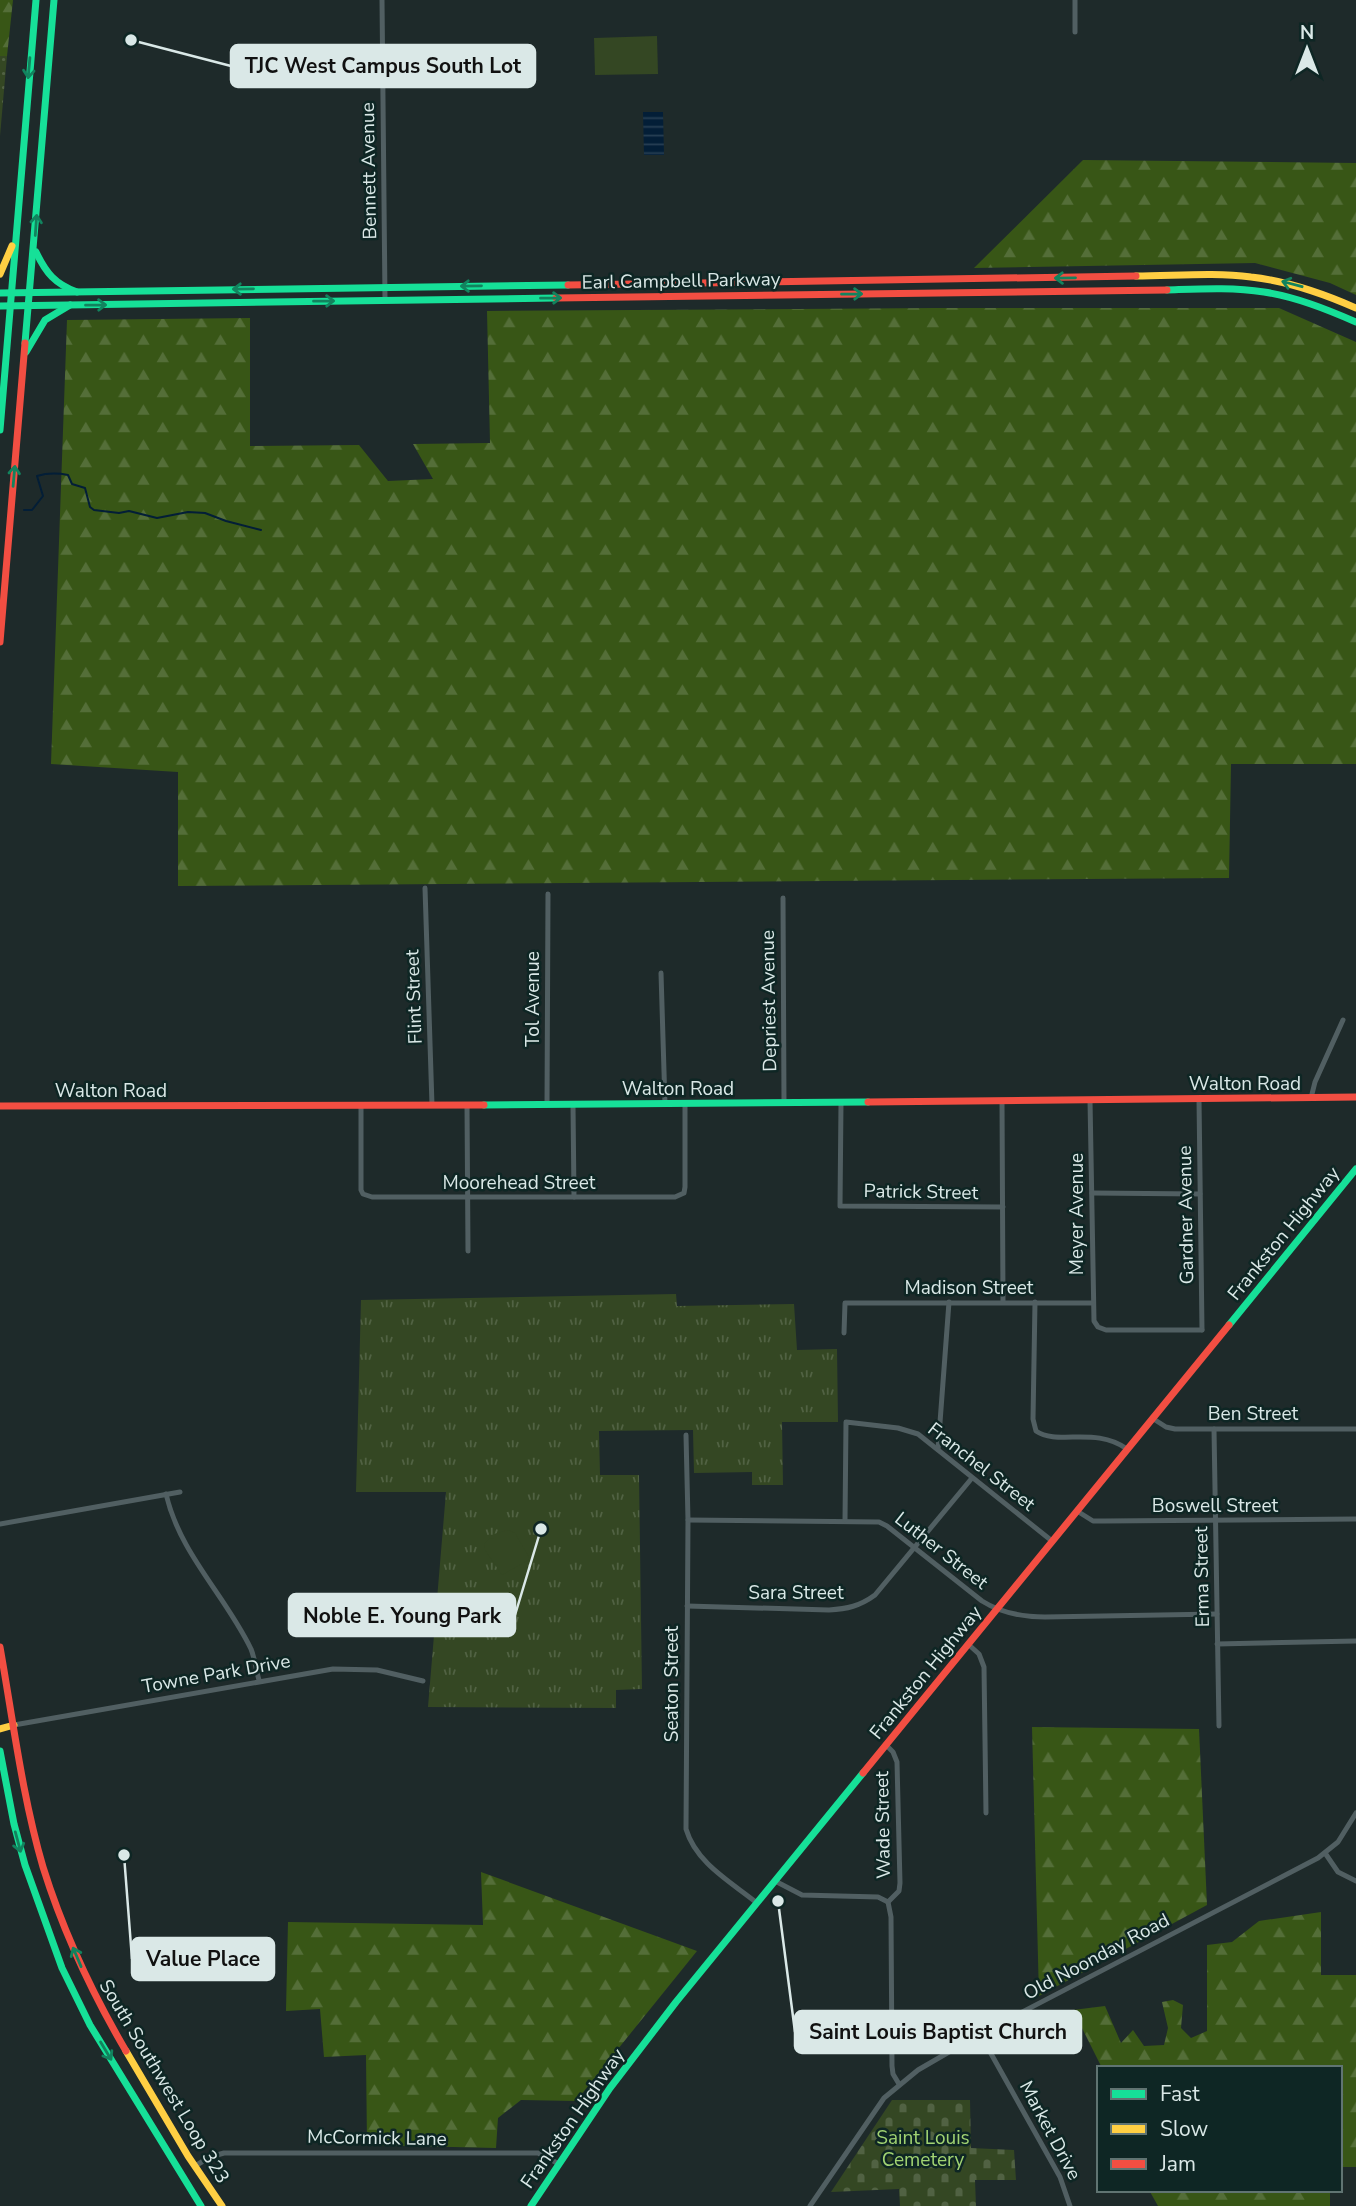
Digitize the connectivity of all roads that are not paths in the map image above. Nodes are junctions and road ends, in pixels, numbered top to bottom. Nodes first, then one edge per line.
1 (36, 0) edge
2 (54, 0) edge
3 (382, 0) edge
4 (1075, 0) edge
5 (1075, 32) dead end
6 (16, 234) junction
7 (34, 250) junction
8 (0, 274) edge
9 (1242, 276) junction
10 (813, 281) junction
11 (385, 287) junction
12 (1241, 289) junction
13 (77, 292) junction
14 (0, 293) edge
15 (11, 293) junction
16 (29, 293) junction
17 (813, 294) junction
18 (385, 300) junction
19 (28, 305) junction
20 (70, 305) junction
21 (0, 306) edge
22 (9, 306) junction
23 (1356, 308) edge
24 (1356, 322) edge
25 (0, 338) edge
26 (24, 356) junction
27 (6, 360) junction
28 (0, 430) edge
29 (0, 591) edge
30 (4, 607) junction
31 (0, 642) edge
32 (425, 888) dead end
33 (548, 894) dead end
34 (783, 898) dead end
35 (661, 973) dead end
36 (1343, 1020) dead end
37 (1356, 1097) edge
38 (1311, 1098) junction
39 (1199, 1099) junction
40 (1090, 1100) junction
41 (1002, 1101) junction
42 (841, 1102) junction
43 (785, 1103) junction
44 (665, 1104) junction
45 (685, 1104) junction
46 (361, 1105) junction
47 (432, 1105) junction
48 (467, 1105) junction
49 (547, 1105) junction
50 (573, 1105) junction
51 (0, 1106) edge
52 (1356, 1169) edge
53 (1092, 1193) junction
54 (1200, 1194) junction
55 (467, 1197) junction
56 (574, 1197) junction
57 (1003, 1207) junction
58 (467, 1251) dead end
59 (949, 1302) junction
60 (1003, 1302) junction
61 (1035, 1302) junction
62 (1092, 1303) junction
63 (1202, 1330) junction
64 (844, 1333) dead end
65 (1216, 1341) junction
66 (1152, 1418) junction
67 (1214, 1429) junction
68 (1356, 1429) edge
69 (686, 1435) dead end
70 (1127, 1448) junction
71 (938, 1449) junction
72 (972, 1478) junction
73 (180, 1492) dead end
74 (166, 1494) junction
75 (1076, 1511) junction
76 (1356, 1519) edge
77 (688, 1520) junction
78 (845, 1520) junction
79 (1215, 1521) junction
80 (0, 1524) edge
81 (1052, 1541) junction
82 (914, 1547) junction
83 (687, 1606) junction
84 (996, 1609) junction
85 (1217, 1614) junction
86 (1356, 1641) edge
87 (968, 1644) junction
88 (1217, 1644) junction
89 (0, 1647) edge
90 (258, 1681) junction
91 (423, 1681) dead end
92 (14, 1725) junction
93 (1219, 1726) dead end
94 (0, 1729) edge
95 (886, 1745) junction
96 (0, 1751) edge
97 (2, 1769) edge
98 (986, 1813) dead end
99 (1356, 1813) edge
100 (1325, 1853) junction
101 (775, 1881) junction
102 (1356, 1881) edge
103 (888, 1902) junction
104 (757, 1903) junction
105 (108, 2021) junction
106 (90, 2025) junction
107 (980, 2034) junction
108 (899, 2084) junction
109 (559, 2164) junction
110 (195, 2166) junction
111 (201, 2206) edge
112 (222, 2206) edge
113 (531, 2206) edge
114 (810, 2206) edge
115 (1070, 2206) edge

1 -> 6 main road
7 -> 2 main road
3 - 11 street, Bennett Avenue
4 - 5 street
6 - 8 main road
6 - 15 main road
7 - 13 main road
7 - 16 main road
9 -> 10 main road, Earl Campbell Parkway
9 - 12 main road
23 -> 9 main road, Earl Campbell Parkway
10 -> 11 main road, Earl Campbell Parkway
10 - 17 main road
11 -> 13 main road, Earl Campbell Parkway
11 - 18 street, Bennett Avenue
17 -> 12 main road, Earl Campbell Parkway
12 - 24 main road, Earl Campbell Parkway
13 - 16 main road, Earl Campbell Parkway
14 - 15 main road, Earl Campbell Parkway
15 - 16 main road, Earl Campbell Parkway
15 - 22 main road
16 - 19 main road
18 -> 17 main road, Earl Campbell Parkway
20 -> 18 main road, Earl Campbell Parkway
19 - 20 main road, Earl Campbell Parkway
19 - 22 main road, Earl Campbell Parkway
19 - 26 main road
20 - 26 main road
21 - 22 main road, Earl Campbell Parkway
22 - 27 main road
25 - 27 main road
30 -> 26 main road
27 - 28 main road
29 - 30 main road
30 - 31 main road
32 - 47 street, Flint Street
33 - 49 street, Tol Avenue
34 - 43 street, Depriest Avenue
35 - 44 street
36 - 38 street
37 - 38 main road, Walton Road
38 - 39 main road, Walton Road
39 - 40 main road, Walton Road
39 - 54 street, Gardner Avenue
40 - 41 main road, Walton Road
40 - 53 street, Meyer Avenue
41 - 42 main road, Walton Road
41 - 57 street
42 - 43 main road, Walton Road
42 - 57 street, Patrick Street
43 - 45 main road, Walton Road
44 - 45 main road, Walton Road
44 - 50 main road, Walton Road
45 - 56 street, Moorehead Street
46 - 47 main road, Walton Road
46 - 51 main road, Walton Road
46 - 55 street, Moorehead Street
47 - 48 main road, Walton Road
48 - 49 main road, Walton Road
48 - 55 street
49 - 50 main road, Walton Road
50 - 56 street
52 - 65 main road, Frankston Highway
53 - 54 street
53 - 62 street, Meyer Avenue
54 - 63 street, Gardner Avenue
55 - 56 street, Moorehead Street
55 - 58 street
57 - 60 street
59 - 60 street, Madison Street
59 - 64 street, Madison Street
59 - 71 street
60 - 61 street, Madison Street
61 - 62 street, Madison Street
61 - 70 street
62 - 63 street, Meyer Avenue
63 - 65 street
65 - 66 main road, Frankston Highway
66 - 67 street, Ben Street
66 - 70 main road, Frankston Highway
67 - 68 street, Ben Street
67 - 79 street, Erma Street
69 - 77 street, Seaton Street
70 - 75 main road, Frankston Highway
71 - 72 street, Franchel Street
71 - 78 street, Franchel Street
72 - 81 street, Franchel Street
72 - 82 street, Sara Street
73 - 74 street
74 - 80 street
74 - 90 street
75 - 79 street, Boswell Street
75 - 81 main road, Frankston Highway
76 - 79 street, Boswell Street
77 - 78 street, Luther Street
77 - 83 street, Seaton Street
78 - 82 street, Luther Street
79 - 85 street, Erma Street
81 - 84 main road, Frankston Highway
82 - 83 street, Sara Street
82 - 84 street, Luther Street
83 - 104 street, Seaton Street
84 - 85 street, Luther Street
84 - 87 main road, Frankston Highway
85 - 88 street, Erma Street
86 - 88 street
87 - 95 main road, Frankston Highway
87 - 98 street
88 - 93 street, Erma Street
89 - 92 main road, South Southwest Loop 323
90 - 91 street, Towne Park Drive
90 - 92 street, Towne Park Drive
92 - 94 main road
105 -> 92 main road, South Southwest Loop 323
95 - 101 main road, Frankston Highway
95 - 103 street, Wade Street
96 - 97 main road, South Southwest Loop 323
97 -> 106 main road, South Southwest Loop 323
99 - 100 street, Old Noonday Road
100 - 102 street
100 - 107 street, Old Noonday Road
101 - 103 street
101 - 104 main road, Frankston Highway
103 - 108 street
104 - 109 main road, Frankston Highway
105 - 106 main road
105 - 110 main road, South Southwest Loop 323
106 -> 111 main road, South Southwest Loop 323
107 - 108 street, Old Noonday Road
107 - 115 street, Market Drive
108 - 114 street, Old Noonday Road
109 - 110 street, McCormick Lane
109 - 113 main road, Frankston Highway
110 - 112 main road, South Southwest Loop 323

